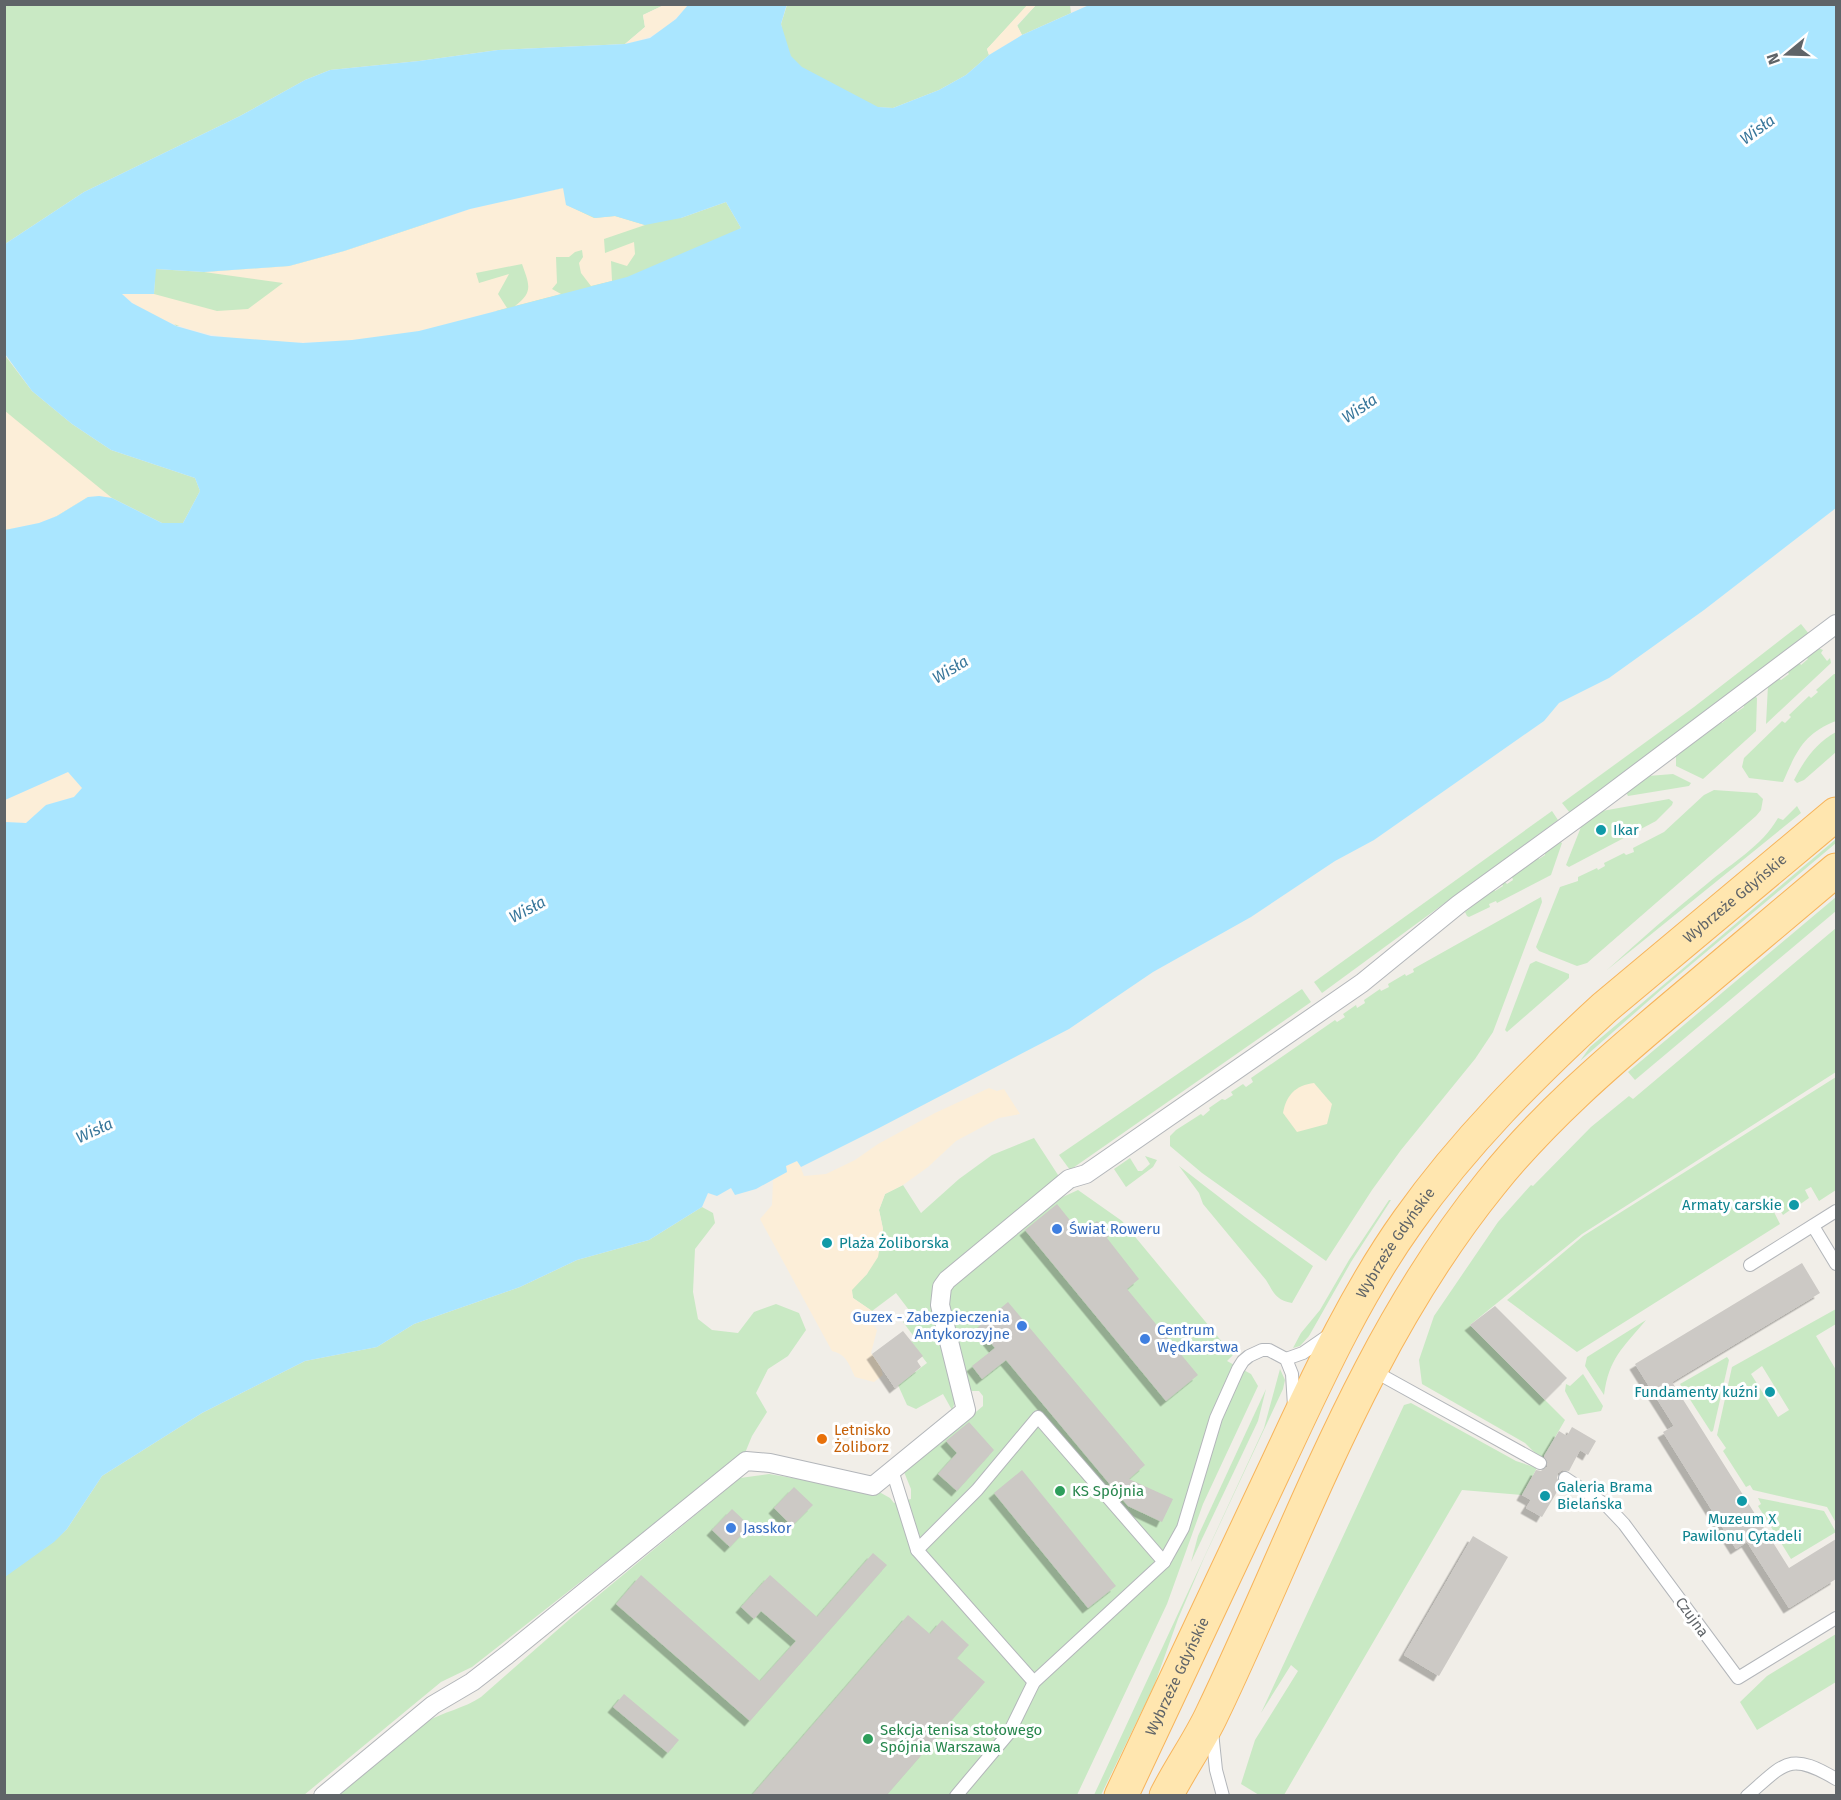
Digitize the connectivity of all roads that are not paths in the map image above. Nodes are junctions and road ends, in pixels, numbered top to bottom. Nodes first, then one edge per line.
1 (1836, 624) edge
2 (1836, 814) edge
3 (1836, 870) edge
4 (1836, 1211) edge
5 (1813, 1226) junction
6 (1836, 1264) edge
7 (1750, 1265) dead end
8 (1347, 1322) junction
9 (1286, 1359) junction
10 (1371, 1369) junction
11 (1294, 1428) junction
12 (1540, 1463) dead end
13 (892, 1470) junction
14 (1565, 1478) dead end
15 (917, 1550) junction
16 (1164, 1562) junction
17 (1836, 1618) edge
18 (1034, 1682) junction
19 (1211, 1717) junction
20 (1836, 1779) edge
21 (323, 1796) edge
22 (956, 1796) edge
23 (1121, 1796) edge
24 (1166, 1796) edge
25 (1187, 1796) edge
26 (1223, 1796) edge
27 (1747, 1796) edge

1 - 13 street
2 - 8 main road, Wybrzeże Gdyńskie
3 - 10 main road
4 - 5 lane
5 - 6 lane
5 - 7 lane
8 - 9 lane
8 - 11 main road, Wybrzeże Gdyńskie
9 - 11 lane
9 - 16 lane
10 - 12 lane
10 - 19 main road
11 - 23 main road, Wybrzeże Gdyńskie
13 - 15 lane
13 - 21 street
14 - 17 lane, Czujna
15 - 16 lane
15 - 18 lane
16 - 18 lane
18 - 22 lane
19 - 24 main road
19 - 25 main road
19 - 26 lane
20 - 27 lane

